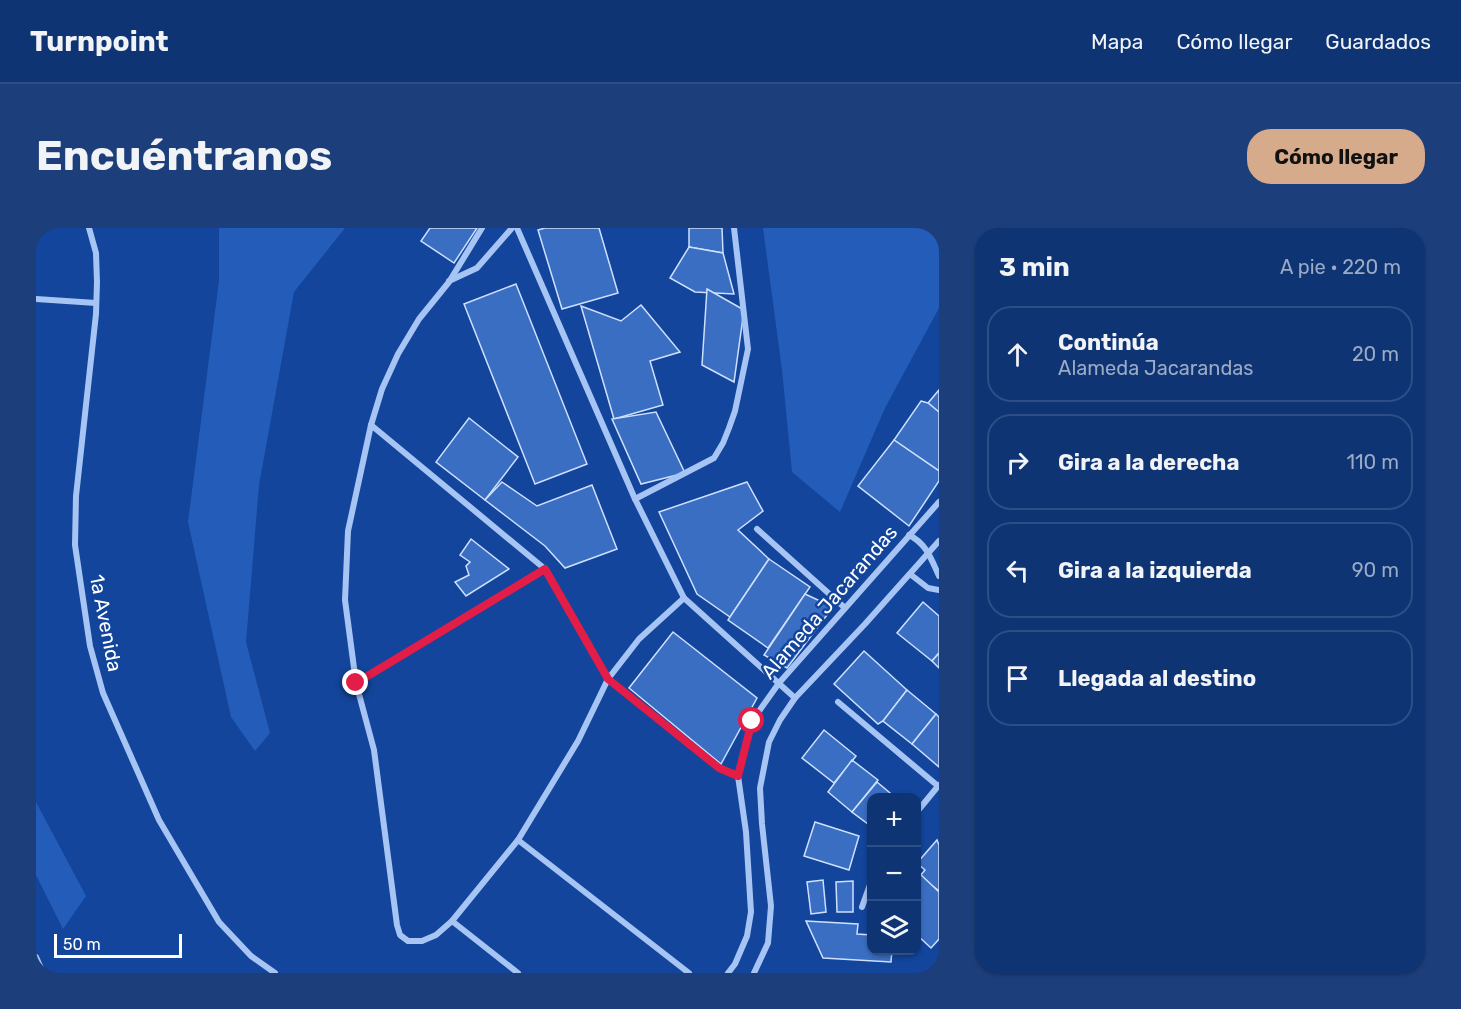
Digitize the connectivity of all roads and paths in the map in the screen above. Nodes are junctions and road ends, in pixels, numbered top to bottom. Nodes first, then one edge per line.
1 (89, 228) edge
2 (482, 228) edge
3 (512, 228) edge
4 (517, 228) edge
5 (734, 228) edge
6 (449, 282) junction
7 (36, 299) edge
8 (96, 303) junction
9 (372, 425) junction
10 (635, 499) junction
11 (939, 502) edge
12 (758, 529) dead end
13 (909, 535) junction
14 (939, 541) edge
15 (929, 552) junction
16 (545, 569) junction
17 (910, 574) junction
18 (939, 576) edge
19 (939, 590) edge
20 (684, 598) junction
21 (845, 608) junction
22 (608, 679) junction
23 (356, 683) junction
24 (779, 683) junction
25 (795, 698) junction
26 (838, 702) dead end
27 (738, 776) junction
28 (939, 786) edge
29 (921, 807) edge
30 (518, 840) junction
31 (867, 893) edge
32 (862, 907) dead end
33 (452, 921) junction
34 (36, 957) edge
35 (43, 973) edge
36 (275, 973) edge
37 (518, 973) edge
38 (689, 973) edge
39 (728, 973) edge
40 (754, 973) edge

1 - 8 street, 1a Avenida
2 - 6 street
3 - 6 street
4 - 10 street
5 - 10 street
6 - 9 street
7 - 8 street
8 - 36 street, 1a Avenida
9 - 16 street
9 - 23 street
10 - 20 street
11 - 13 street, Alameda Jacarandas
12 - 21 street
13 - 15 street
13 - 21 street, Alameda Jacarandas
14 - 15 street, Alameda Jacarandas
15 - 17 street, Alameda Jacarandas
15 - 18 street
16 - 22 street
16 - 23 street
17 - 19 street
17 - 25 street, Alameda Jacarandas
20 - 22 street
20 - 24 street
21 - 24 street, Alameda Jacarandas
22 - 27 street
22 - 30 street
23 - 33 street
24 - 25 street
24 - 27 street, Alameda Jacarandas
25 - 40 street, Alameda Jacarandas
26 - 28 street
27 - 39 street, Alameda Jacarandas
28 - 29 street
30 - 33 street
30 - 38 street
31 - 32 street
33 - 37 street
34 - 35 street

